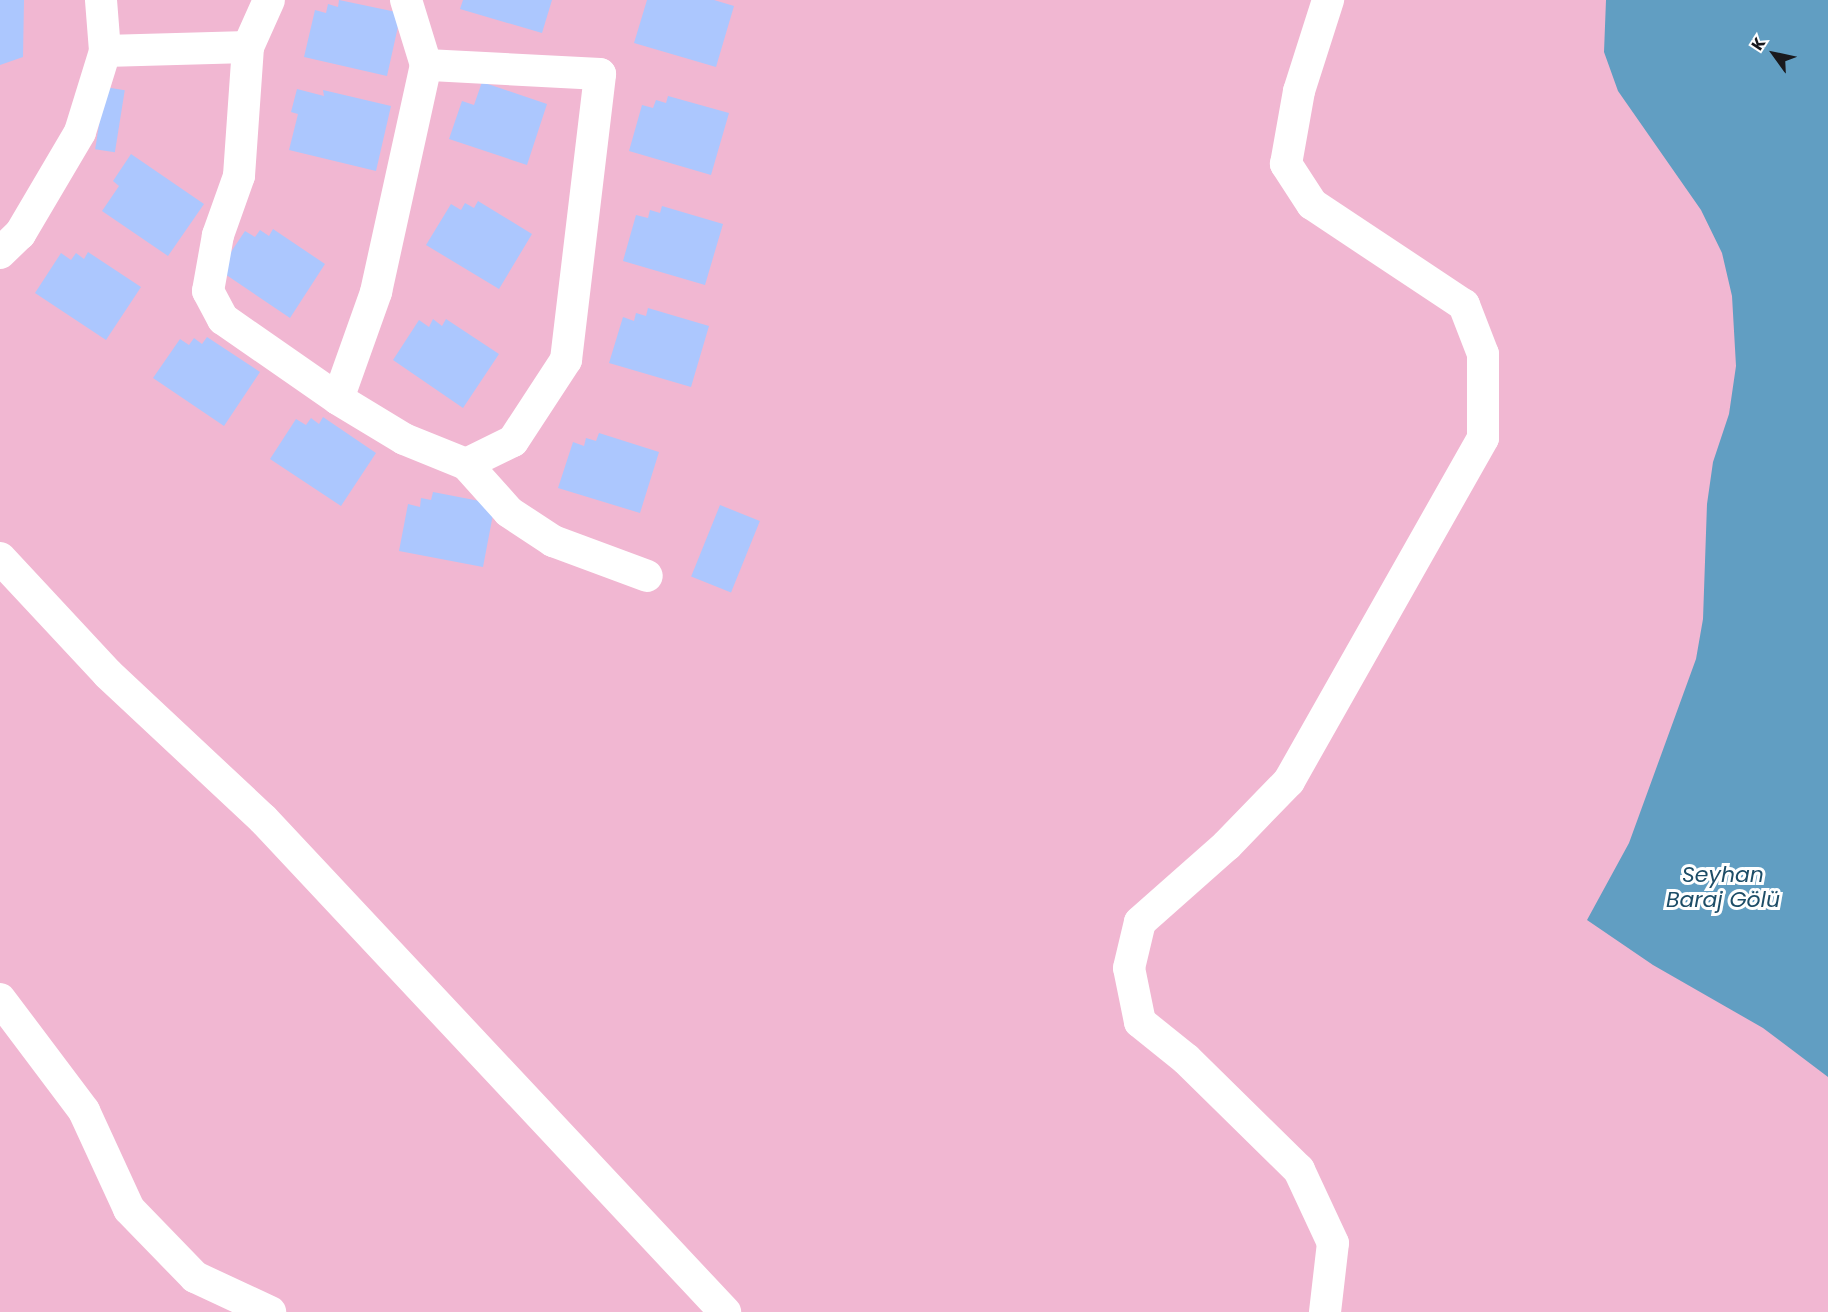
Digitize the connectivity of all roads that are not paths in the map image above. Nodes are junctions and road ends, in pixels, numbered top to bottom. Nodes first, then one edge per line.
1 (101, 0) edge
2 (269, 0) edge
3 (406, 0) edge
4 (1328, 0) edge
5 (248, 47) junction
6 (105, 51) junction
7 (426, 65) junction
8 (0, 253) edge
9 (338, 399) junction
10 (466, 464) junction
11 (0, 558) edge
12 (647, 576) dead end
13 (0, 999) edge
14 (270, 1312) edge
15 (725, 1312) edge
16 (1325, 1312) edge

1 - 6 street
2 - 5 street
3 - 7 street
4 - 16 street
5 - 6 street
5 - 9 street
6 - 8 street
7 - 9 street
7 - 10 street
9 - 10 street
10 - 12 street
11 - 15 street
13 - 14 street

